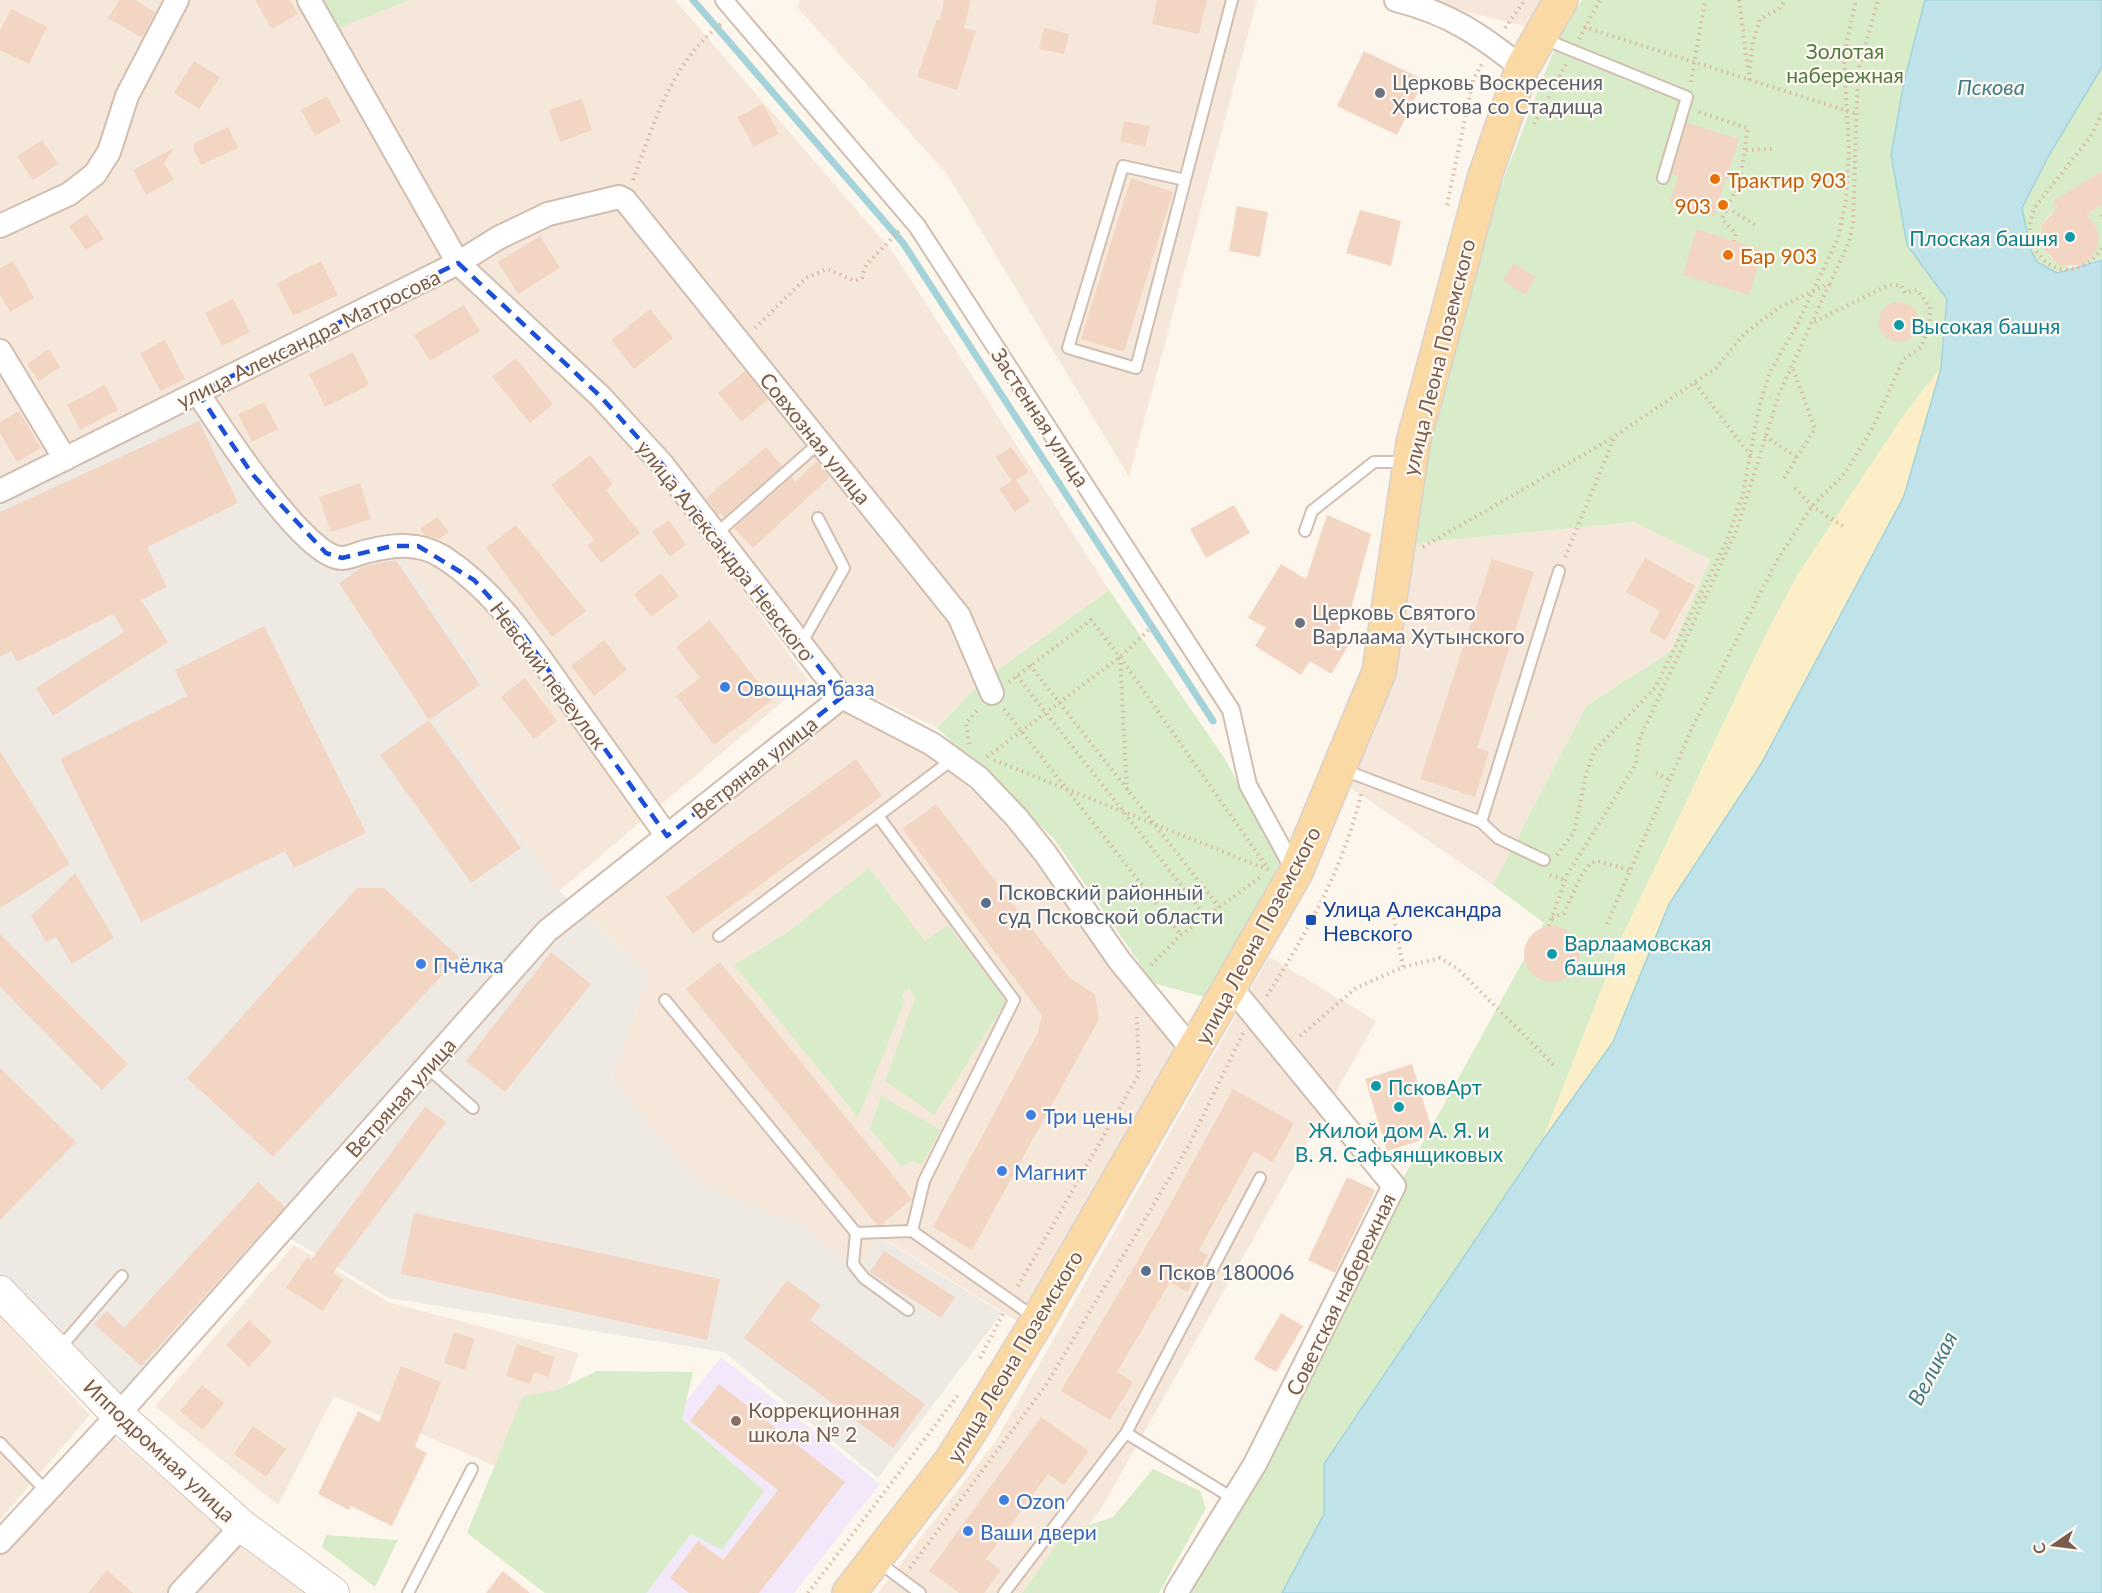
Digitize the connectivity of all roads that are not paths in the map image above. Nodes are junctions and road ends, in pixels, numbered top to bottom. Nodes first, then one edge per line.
1 (177, 0) edge
2 (309, 0) edge
3 (724, 0) edge
4 (1232, 0) edge
5 (1396, 0) edge
6 (1561, 0) edge
7 (1432, 4) edge
8 (1538, 37) junction
9 (1522, 68) junction
10 (1663, 178) dead end
11 (1185, 180) junction
12 (622, 198) joint
13 (0, 226) edge
14 (458, 264) junction
15 (0, 351) edge
16 (198, 393) junction
17 (819, 443) junction
18 (65, 459) junction
19 (1410, 462) junction
20 (0, 491) edge
21 (818, 518) dead end
22 (1305, 531) dead end
23 (716, 534) junction
24 (1559, 571) road end
25 (801, 644) junction
26 (992, 693) road end
27 (842, 697) junction
28 (961, 755) junction
29 (1353, 773) junction
30 (878, 816) junction
31 (1481, 822) junction
32 (667, 836) junction
33 (1544, 860) road end
34 (1284, 866) junction
35 (719, 936) dead end
36 (1231, 987) junction
37 (665, 1000) dead end
38 (1194, 1052) junction
39 (427, 1067) junction
40 (473, 1108) dead end
41 (1260, 1178) dead end
42 (912, 1231) junction
43 (856, 1233) junction
44 (122, 1276) dead end
45 (0, 1292) edge
46 (908, 1310) dead end
47 (1038, 1320) junction
48 (57, 1352) junction
49 (118, 1415) junction
50 (1126, 1433) junction
51 (0, 1443) edge
52 (472, 1469) dead end
53 (47, 1492) junction
54 (1234, 1499) junction
55 (242, 1526) junction
56 (0, 1542) edge
57 (875, 1559) junction
58 (411, 1592) edge
59 (180, 1593) edge
60 (333, 1593) edge
61 (849, 1593) edge
62 (920, 1593) edge
63 (1004, 1593) edge
64 (1176, 1593) edge

1 - 13 street
2 - 14 street, улица Александра Невского
3 - 34 street, Застенная улица
4 - 11 lane
5 - 7 street
6 - 8 main road, улица Леона Поземского
7 - 9 street
8 - 9 main road, улица Леона Поземского
8 - 10 lane
9 - 19 main road, улица Леона Поземского
11 - 11 lane
12 - 14 street, улица Александра Матросова
12 - 17 street, Совхозная улица
14 - 16 street, улица Александра Матросова
14 - 23 street, улица Александра Невского
15 - 18 street
16 - 18 street, улица Александра Матросова
16 - 32 street, Невский переулок
17 - 23 lane
17 - 26 street, Совхозная улица
18 - 20 street, улица Александра Матросова
19 - 22 lane
19 - 29 main road, улица Леона Поземского
21 - 25 lane
23 - 25 street, улица Александра Невского
24 - 31 lane
25 - 27 street, улица Александра Невского
27 - 28 street, улица Александра Невского
27 - 32 street, Ветряная улица
28 - 30 lane
28 - 38 street, улица Александра Невского
29 - 31 lane
29 - 34 main road, улица Леона Поземского
30 - 35 lane
30 - 42 lane
31 - 33 lane
32 - 39 street, Ветряная улица
34 - 36 main road, улица Леона Поземского
36 - 38 main road, улица Леона Поземского
36 - 54 street, Советская набережная
37 - 43 lane
38 - 47 main road, улица Леона Поземского
39 - 40 lane
39 - 49 street, Ветряная улица
41 - 50 lane
42 - 43 lane
42 - 47 lane
43 - 46 lane
44 - 48 lane
45 - 48 main road, Ипподромная улица
47 - 57 main road, улица Леона Поземского
48 - 49 main road, Ипподромная улица
49 - 53 street, Ветряная улица
49 - 55 main road, Ипподромная улица
50 - 54 lane
50 - 63 lane
51 - 53 lane
52 - 58 lane
53 - 56 street, Ветряная улица
54 - 64 street, Советская набережная
55 - 59 street
55 - 60 main road, Ипподромная улица
57 - 61 main road, улица Леона Поземского
57 - 62 lane

